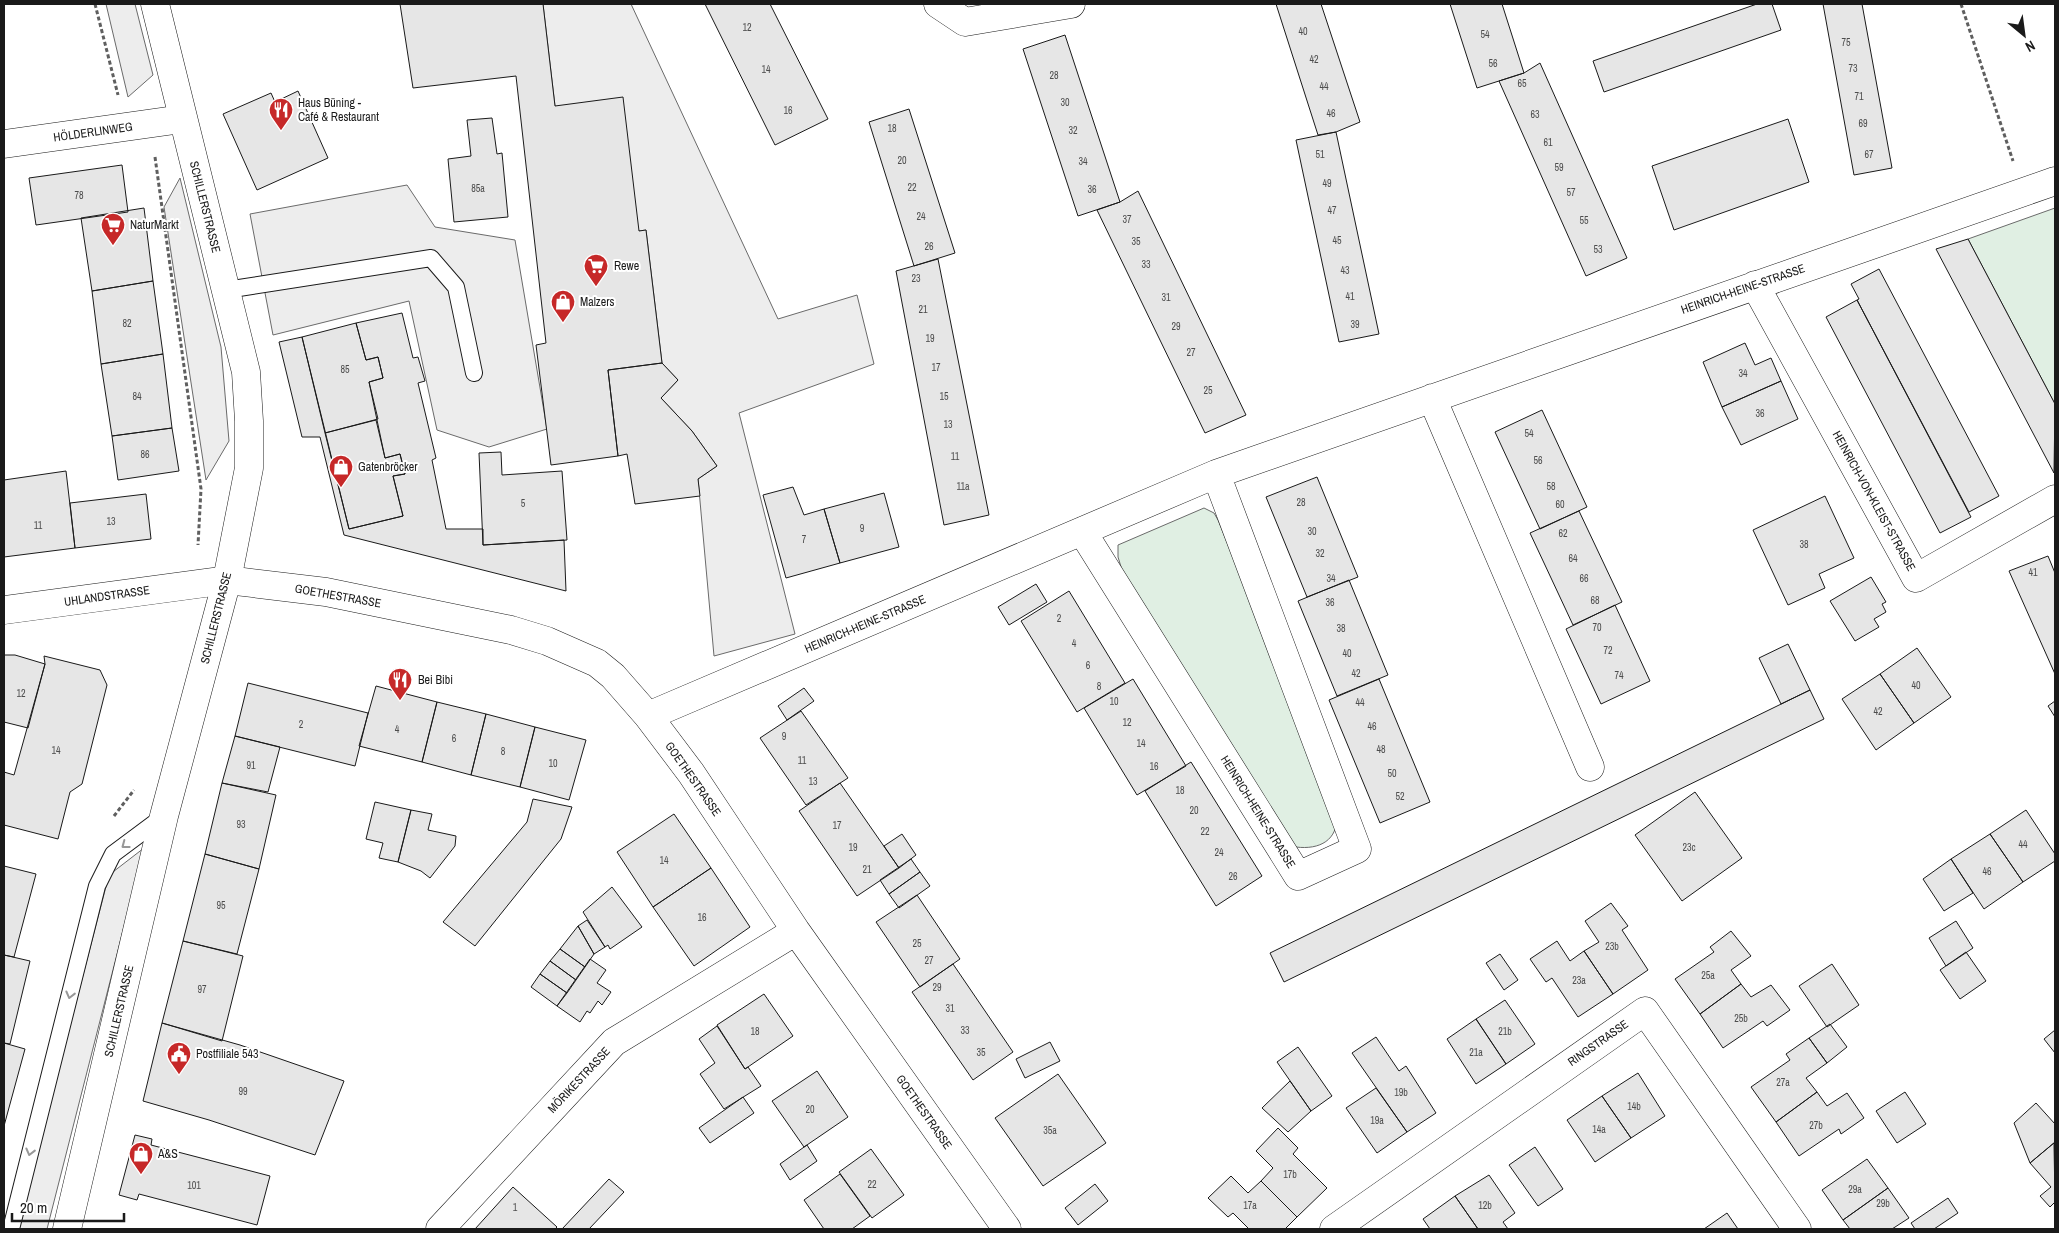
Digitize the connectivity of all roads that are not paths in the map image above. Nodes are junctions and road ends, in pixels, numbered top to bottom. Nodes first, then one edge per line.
1 (155, 4) edge
2 (938, 4) edge
3 (1070, 4) edge
4 (182, 119) junction
5 (4, 144) edge
6 (2055, 181) edge
7 (1755, 285) junction
8 (226, 290) junction
9 (474, 373) dead end
10 (1432, 398) junction
11 (1216, 474) junction
12 (2055, 499) edge
13 (1082, 531) junction
14 (218, 581) junction
15 (4, 610) edge
16 (648, 716) junction
17 (1590, 767) dead end
18 (164, 816) junction
19 (796, 931) junction
20 (10, 1229) edge
21 (66, 1229) edge
22 (440, 1229) edge
23 (1007, 1229) edge
24 (1334, 1229) edge
25 (1797, 1229) edge

1 - 4 street, SCHILLERSTRASSE
2 - 3 street
4 - 5 street, HÖLDERLINWEG
4 - 8 street, SCHILLERSTRASSE
6 - 7 street, HEINRICH-HEINE-STRASSE
7 - 10 street, HEINRICH-HEINE-STRASSE
7 - 12 street, HEINRICH-VON-KLEIST-STRASSE
8 - 9 lane
8 - 14 street, SCHILLERSTRASSE
10 - 11 street, HEINRICH-HEINE-STRASSE
10 - 17 street
11 - 13 street, HEINRICH-HEINE-STRASSE
11 - 13 street, HEINRICH-HEINE-STRASSE
13 - 16 street, HEINRICH-HEINE-STRASSE
14 - 15 street, UHLANDSTRASSE
14 - 16 street, GOETHESTRASSE
14 - 18 street, SCHILLERSTRASSE
16 - 19 street, GOETHESTRASSE
18 -> 20 lane
18 - 21 street, SCHILLERSTRASSE
19 - 22 street, MÖRIKESTRASSE
19 - 23 street, GOETHESTRASSE
24 - 25 street, RINGSTRASSE

